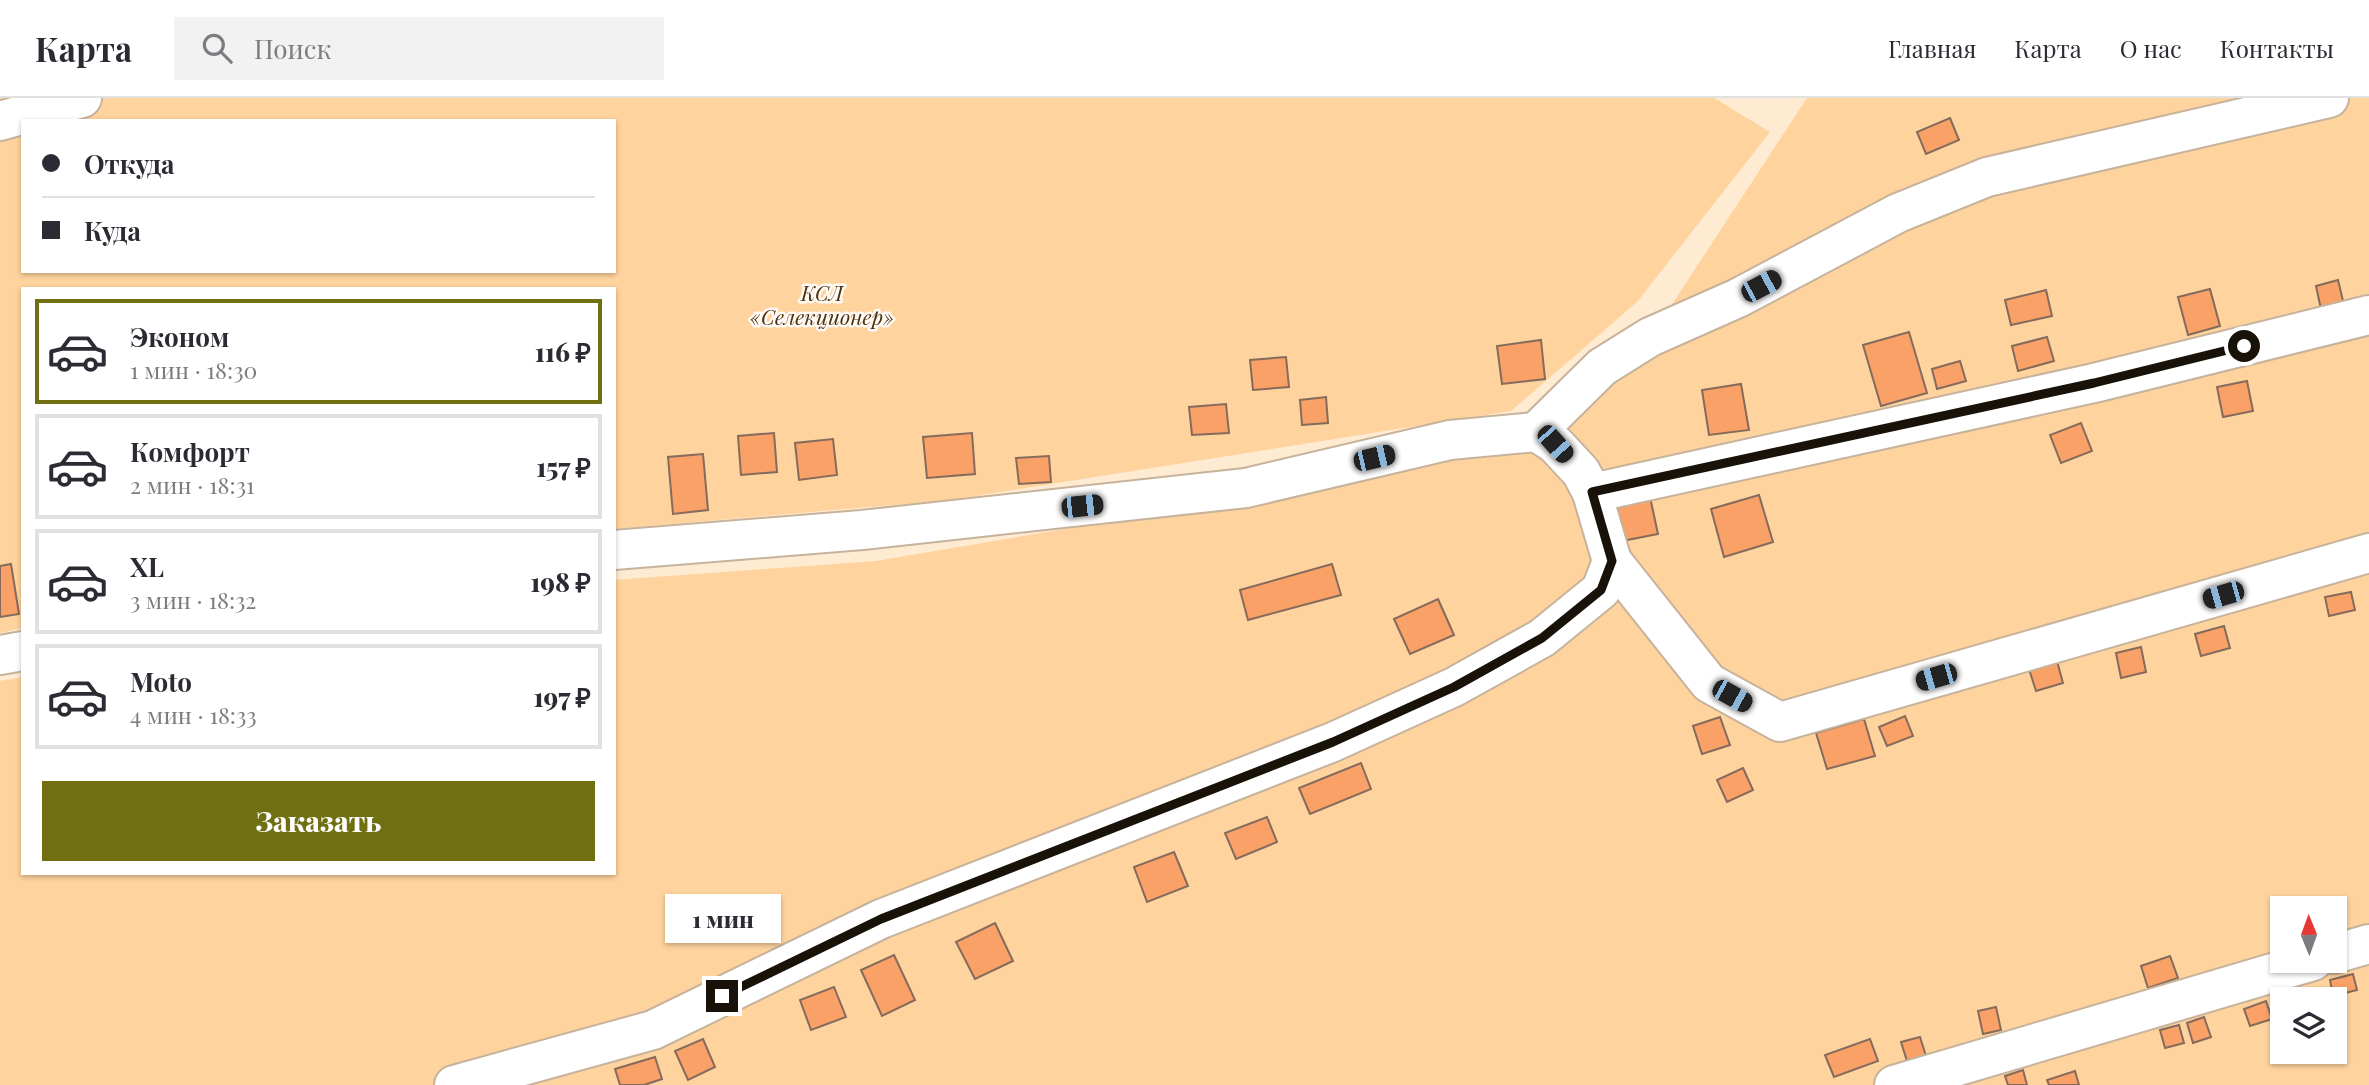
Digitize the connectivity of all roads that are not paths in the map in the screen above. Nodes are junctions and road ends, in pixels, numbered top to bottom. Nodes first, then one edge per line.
1 (82, 98) edge
2 (2329, 98) edge
3 (0, 121) edge
4 (2369, 315) edge
5 (1536, 432) junction
6 (1592, 492) junction
7 (616, 550) edge
8 (2369, 553) edge
9 (1612, 561) junction
10 (21, 651) edge
11 (0, 655) edge
12 (2369, 944) edge
13 (2347, 950) edge
14 (2272, 973) edge
15 (454, 1085) edge
16 (1894, 1085) edge

1 - 3 street
2 - 5 street
4 - 6 street
5 - 6 street
5 - 7 street
6 - 9 street
8 - 9 street
9 - 15 street
10 - 11 street
12 - 13 street
14 - 16 street

